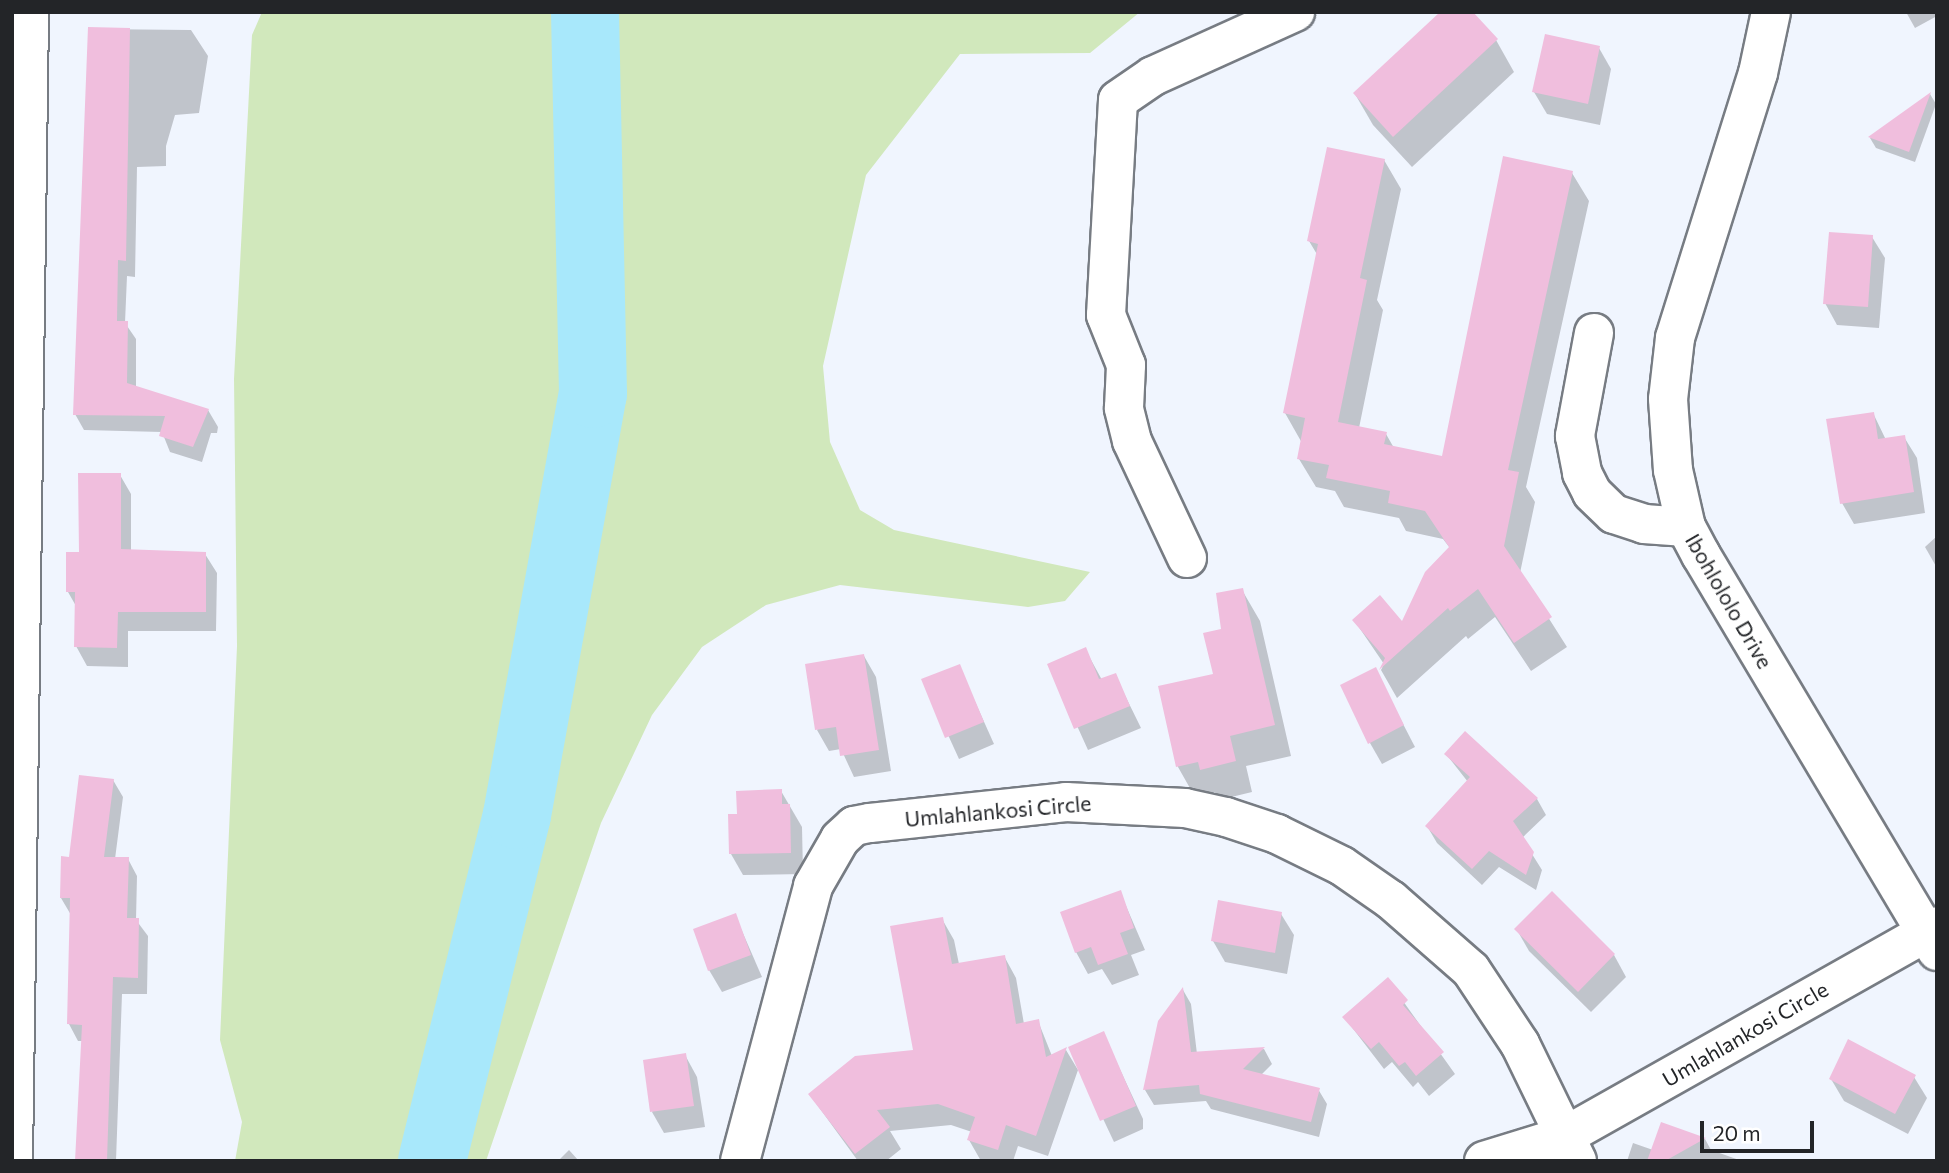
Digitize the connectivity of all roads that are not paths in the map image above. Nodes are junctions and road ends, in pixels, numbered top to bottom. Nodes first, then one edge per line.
1 (1295, 12) edge
2 (1771, 12) edge
3 (24, 27) edge
4 (1594, 333) dead end
5 (17, 345) edge
6 (1686, 527) junction
7 (1187, 558) dead end
8 (16, 646) edge
9 (1933, 936) edge
10 (1571, 1149) edge
11 (13, 1161) edge
12 (740, 1161) edge
13 (1484, 1161) edge

1 - 7 street
2 - 6 street, Ibohlololo Drive
3 - 5 street
4 - 6 street
5 - 8 street
6 - 9 street, Ibohlololo Drive
8 - 11 street
9 - 10 street, Umlahlankosi Circle
10 - 12 street, Umlahlankosi Circle
10 - 13 street, Umlahlankosi Circle

